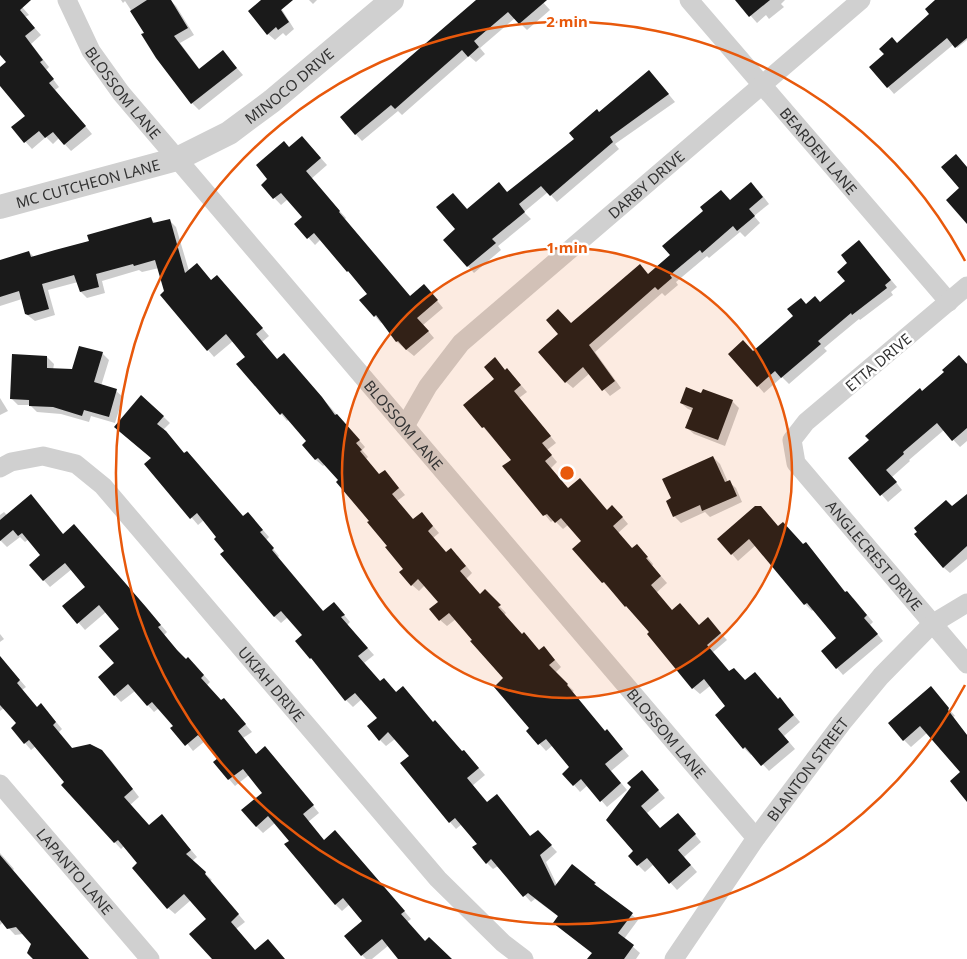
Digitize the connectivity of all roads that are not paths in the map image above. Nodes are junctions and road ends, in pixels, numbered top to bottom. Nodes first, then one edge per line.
1 (67, 0) edge
2 (392, 0) edge
3 (689, 0) edge
4 (861, 0) edge
5 (762, 85) junction
6 (177, 159) junction
7 (0, 208) edge
8 (967, 286) edge
9 (949, 302) junction
10 (405, 426) junction
11 (792, 440) joint
12 (0, 468) edge
13 (967, 604) edge
14 (932, 624) junction
15 (967, 664) edge
16 (0, 784) edge
17 (756, 838) junction
18 (150, 959) edge
19 (524, 959) edge
20 (674, 959) edge

1 - 6 street, BLOSSOM LANE
2 - 6 street, MINOCO DRIVE
3 - 5 street, BEARDEN LANE
4 - 5 street, DARBY DRIVE
5 - 9 street, BEARDEN LANE
5 - 10 street, DARBY DRIVE
6 - 7 street, MC CUTCHEON LANE
6 - 10 street, BLOSSOM LANE
8 - 9 street, ETTA DRIVE
9 - 11 street, ETTA DRIVE
10 - 17 street, BLOSSOM LANE
11 - 14 street, ANGLECREST DRIVE
12 - 19 street, UKIAH DRIVE
13 - 14 street, BLANTON STREET
14 - 15 street, ANGLECREST DRIVE
14 - 17 street, BLANTON STREET
16 - 18 street, LAPANTO LANE
17 - 20 street, BLANTON STREET

